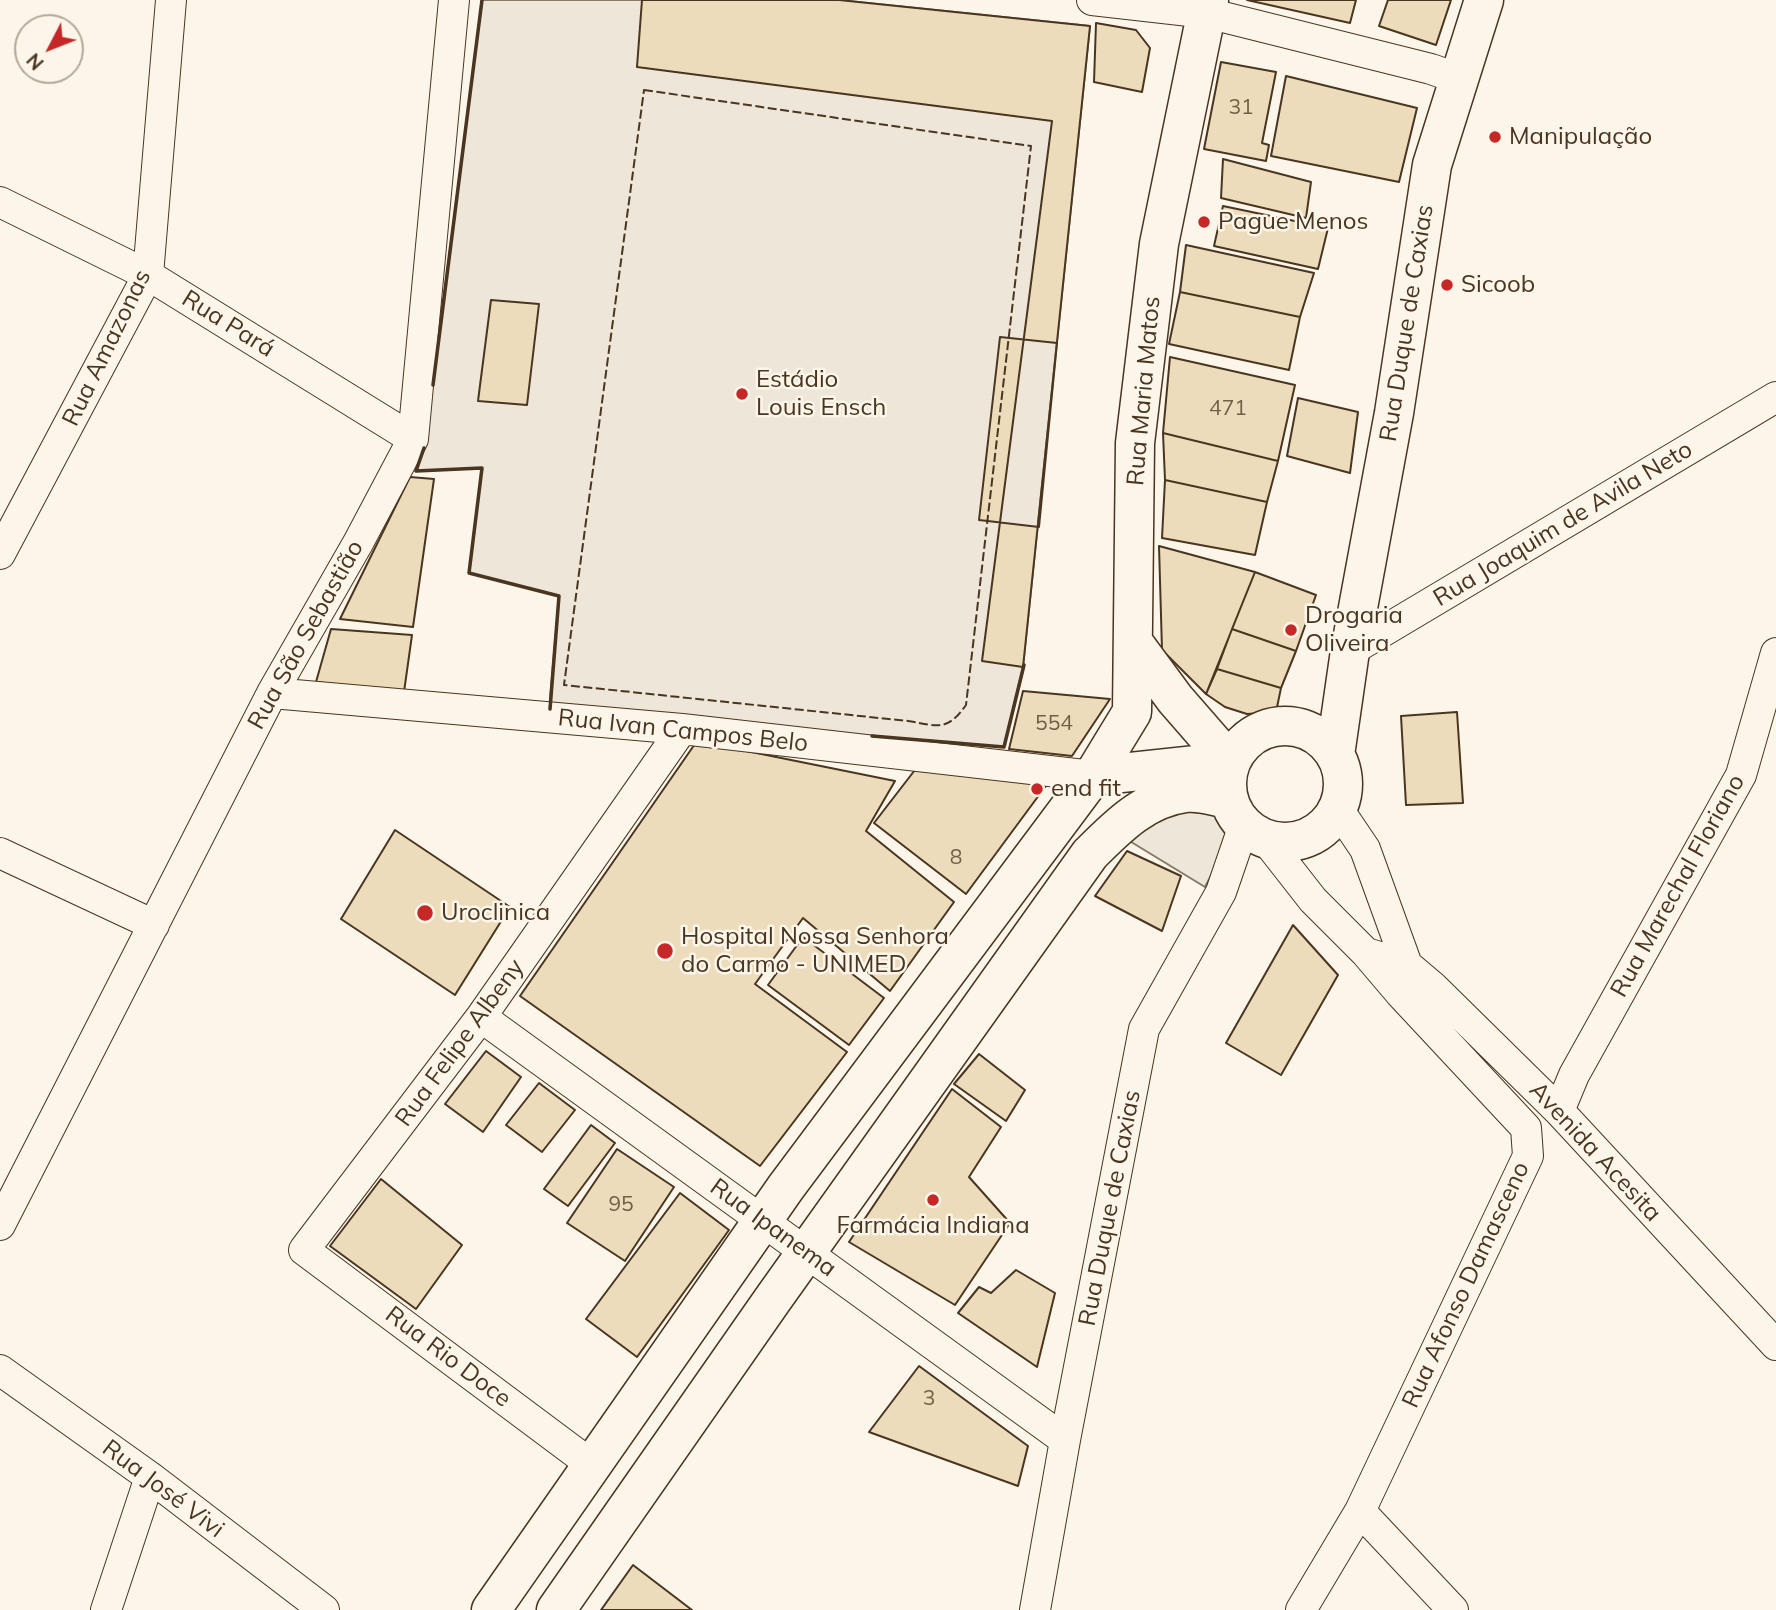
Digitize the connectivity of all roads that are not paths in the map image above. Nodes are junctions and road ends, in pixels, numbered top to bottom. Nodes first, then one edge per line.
1 (171, 0) edge
2 (454, 0) edge
3 (1091, 0) edge
4 (1484, 0) edge
5 (1208, 6) edge
6 (1459, 79) junction
7 (0, 202) edge
8 (148, 275) junction
9 (1776, 397) edge
10 (413, 439) junction
11 (7, 525) edge
12 (0, 554) edge
13 (1133, 642) junction
14 (1350, 651) junction
15 (1776, 653) edge
16 (272, 693) junction
17 (682, 729) junction
18 (1335, 755) junction
19 (1230, 761) junction
20 (1093, 776) junction
21 (1338, 809) junction
22 (1246, 821) junction
23 (0, 853) edge
24 (154, 925) junction
25 (1366, 953) junction
26 (1407, 965) junction
27 (481, 1017) junction
28 (1559, 1111) junction
29 (763, 1221) junction
30 (0, 1225) edge
31 (304, 1250) joint
32 (807, 1253) junction
33 (1776, 1345) edge
34 (0, 1370) edge
35 (1065, 1440) junction
36 (592, 1465) junction
37 (150, 1477) junction
38 (1360, 1511) junction
39 (106, 1610) edge
40 (324, 1610) edge
41 (491, 1610) edge
42 (556, 1610) edge
43 (1035, 1610) edge
44 (1301, 1610) edge
45 (1453, 1610) edge

1 - 8 street, Rua Amazonas
2 - 10 street, Rua São Sebastião
3 - 5 street
4 - 6 main road, Rua Duque de Caxias
5 - 6 street
5 - 13 main road, Rua Maria Matos
6 - 14 main road, Rua Duque de Caxias
7 - 8 street, Rua Pará
8 - 10 street, Rua Pará
8 - 11 street, Rua Amazonas
9 - 14 street, Rua Joaquim de Avila Neto
10 - 16 street, Rua São Sebastião
11 - 12 street, Rua Amazonas
13 - 19 main road
13 - 20 main road, Rua Maria Matos
14 - 18 main road, Rua Duque de Caxias
15 - 28 street, Rua Marechal Floriano
16 - 17 street, Rua Ivan Campos Belo
16 - 24 street, Rua São Sebastião
17 - 20 street, Rua Ivan Campos Belo
17 - 27 street, Rua Felipe Albeny
18 - 19 main road
18 - 21 main road
19 - 20 main road
19 - 22 main road
20 - 29 main road, Rua Maria Matos
21 - 22 main road
21 - 26 street, Avenida Acesita
22 - 25 street, Avenida Acesita
22 - 32 main road
22 - 35 street, Rua Duque de Caxias
23 - 24 street
24 - 30 street, Rua São Sebastião
25 - 26 street, Avenida Acesita
25 - 38 street, Rua Afonso Damasceno
26 - 28 street, Avenida Acesita
27 - 29 street, Rua Ipanema
27 - 31 street, Rua Felipe Albeny
28 - 33 street, Avenida Acesita
29 - 32 street, Rua Ipanema
29 - 36 main road, Rua Maria Matos
31 - 36 street, Rua Rio Doce
32 - 35 street, Rua Ipanema
32 - 42 main road
34 - 37 street, Rua José Vivi
35 - 43 street, Rua Duque de Caxias
36 - 41 main road, Rua Maria Matos
37 - 39 street
37 - 40 street, Rua José Vivi
38 - 44 street, Rua Afonso Damasceno
38 - 45 street

